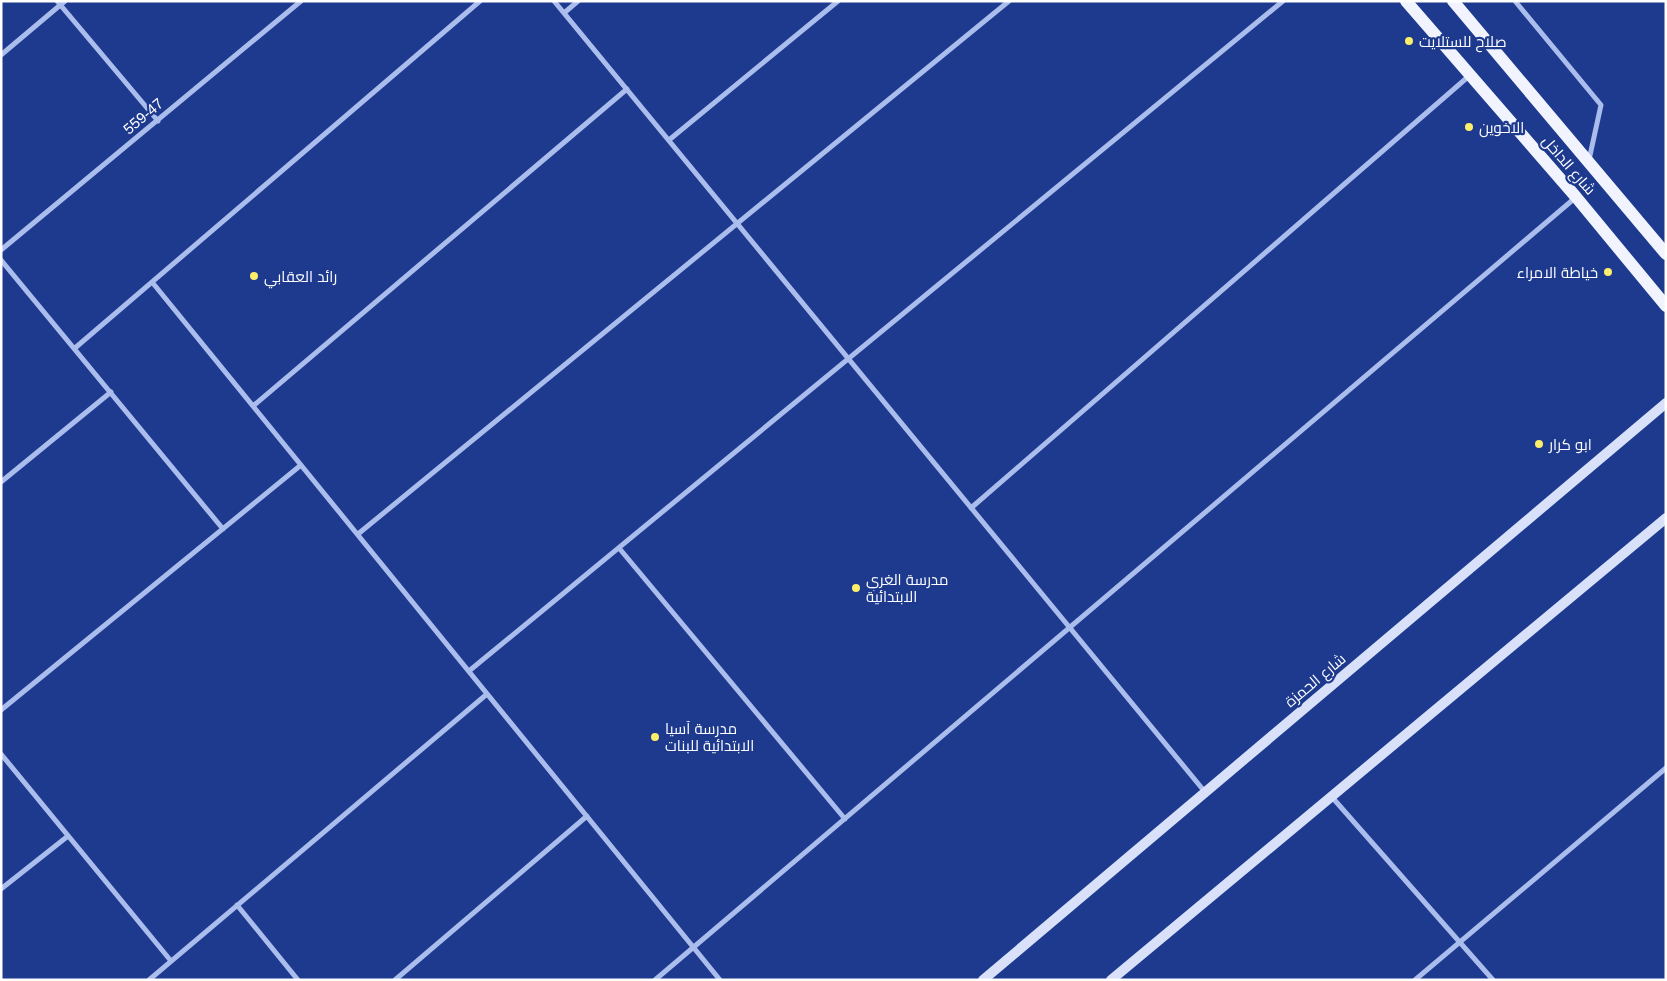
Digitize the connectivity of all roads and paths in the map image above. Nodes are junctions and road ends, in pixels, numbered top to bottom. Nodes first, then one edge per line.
1 (301, 1) edge
2 (480, 1) edge
3 (554, 1) edge
4 (578, 1) edge
5 (838, 1) edge
6 (1009, 1) edge
7 (1283, 1) edge
8 (1406, 1) edge
9 (1453, 1) edge
10 (1515, 1) edge
11 (61, 2) edge
12 (564, 13) junction
13 (1, 55) edge
14 (1470, 75) junction
15 (627, 89) junction
16 (158, 121) junction
17 (669, 140) junction
18 (1589, 163) junction
19 (1576, 197) junction
20 (736, 223) junction
21 (1, 250) edge
22 (1666, 254) edge
23 (1, 260) edge
24 (152, 282) junction
25 (1666, 306) edge
26 (75, 348) junction
27 (848, 359) junction
28 (111, 392) junction
29 (1666, 403) edge
30 (253, 406) junction
31 (301, 465) junction
32 (1, 482) edge
33 (971, 508) junction
34 (1666, 518) edge
35 (223, 529) junction
36 (358, 534) junction
37 (618, 548) junction
38 (1070, 628) junction
39 (469, 671) junction
40 (487, 694) junction
41 (1, 710) edge
42 (1, 754) edge
43 (1666, 768) edge
44 (1205, 792) junction
45 (1331, 796) junction
46 (587, 816) junction
47 (845, 819) junction
48 (68, 836) junction
49 (1, 889) edge
50 (237, 905) junction
51 (1459, 942) junction
52 (694, 947) junction
53 (171, 961) junction
54 (149, 980) edge
55 (298, 980) edge
56 (395, 980) edge
57 (655, 980) edge
58 (720, 980) edge
59 (983, 980) edge
60 (1111, 980) edge
61 (1414, 980) edge
62 (1492, 980) edge

1 - 16 street, 559-47
2 - 24 street
3 - 12 street
4 - 12 street
5 - 17 street
6 - 20 street
7 - 27 street
8 - 14 main road, شارع الداخل
9 - 18 main road, شارع الداخل
10 - 18 street
11 - 13 street
11 - 16 street
12 - 15 street
14 - 19 main road, شارع الداخل
14 - 33 street
15 - 17 street
15 - 30 street
16 - 21 street, 559-47
17 - 20 street
18 - 22 main road, شارع الداخل
19 - 25 main road, شارع الداخل
19 - 38 street
20 - 27 street
20 - 36 street
23 - 26 street
24 - 26 street
24 - 30 street
26 - 28 street
27 - 33 street
27 - 37 street
28 - 32 street
28 - 35 street
29 - 44 street, شارع الحمزة
30 - 31 street
31 - 35 street
31 - 36 street
33 - 38 street
34 - 45 street
35 - 41 street
36 - 39 street
37 - 39 street
37 - 47 street
38 - 44 street
38 - 47 street
39 - 40 street
40 - 46 street
40 - 50 street
42 - 48 street
43 - 51 street
44 - 59 street, شارع الحمزة
45 - 51 street
45 - 60 street
46 - 52 street
46 - 56 street
47 - 52 street
48 - 49 street
48 - 53 street
50 - 53 street
50 - 55 street
51 - 61 street
51 - 62 street
52 - 57 street
52 - 58 street
53 - 54 street

